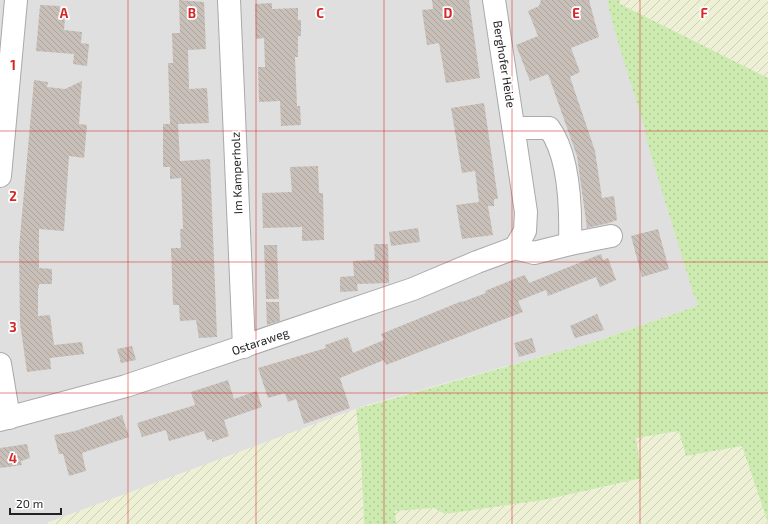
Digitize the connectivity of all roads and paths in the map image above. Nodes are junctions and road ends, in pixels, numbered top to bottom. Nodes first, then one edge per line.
1 (16, 0) edge
2 (229, 0) edge
3 (494, 0) edge
4 (515, 128) junction
5 (0, 176) edge
6 (611, 236) dead end
7 (570, 244) junction
8 (515, 248) junction
9 (244, 347) junction
10 (0, 364) edge
11 (4, 419) edge

1 - 5 street
2 - 9 street, Im Kamperholz
3 - 4 street, Berghofer Heide
4 - 7 street
4 - 8 street, Berghofer Heide
6 - 7 street
7 - 8 street
8 - 9 street, Ostaraweg
9 - 11 street, Ostaraweg
10 - 11 street

